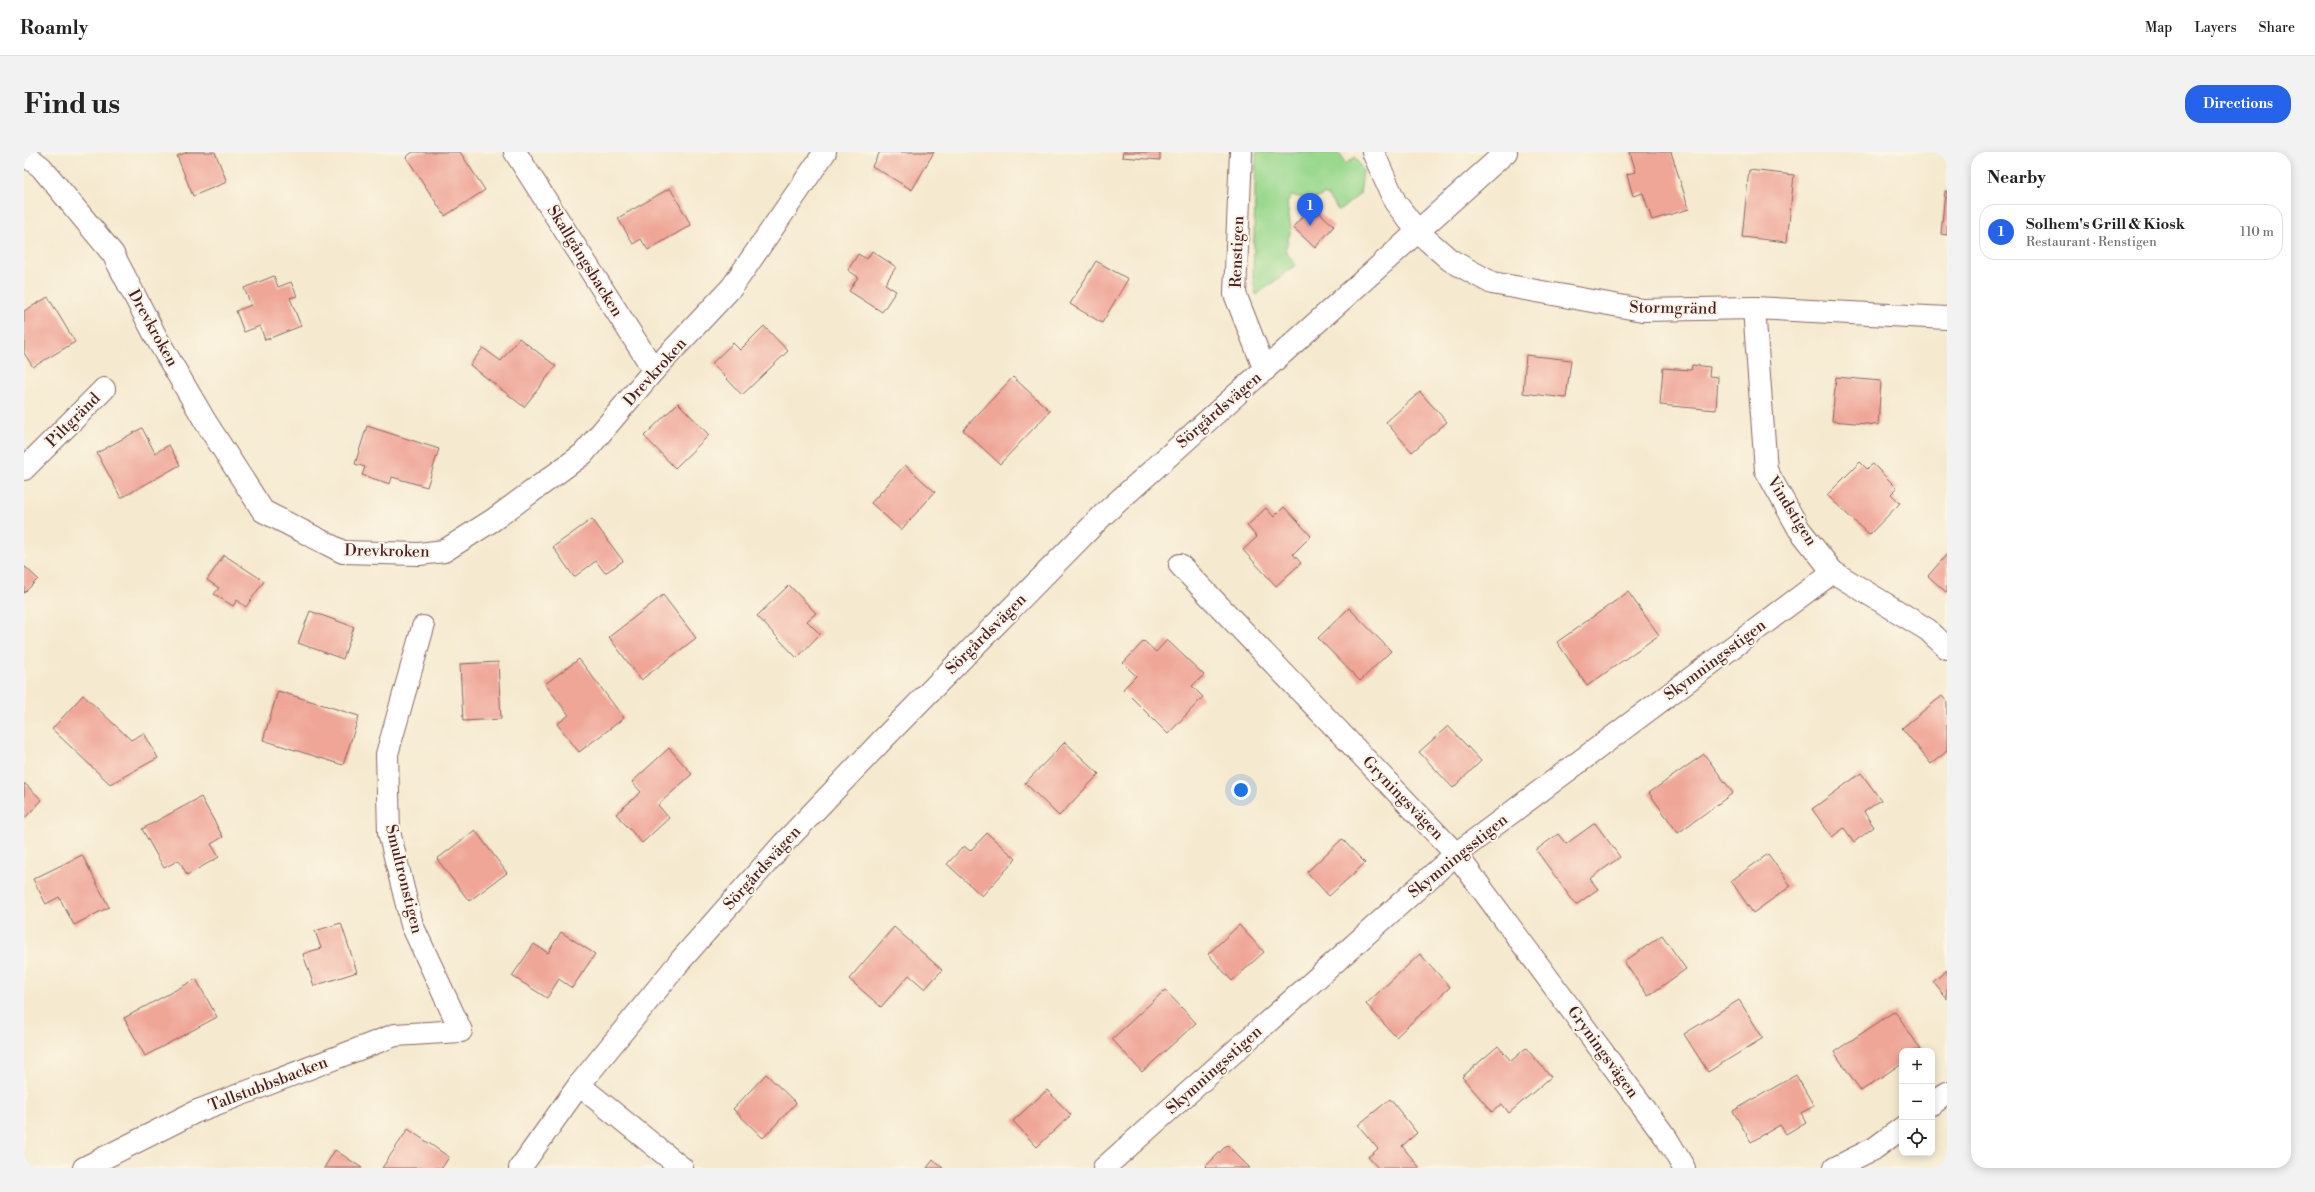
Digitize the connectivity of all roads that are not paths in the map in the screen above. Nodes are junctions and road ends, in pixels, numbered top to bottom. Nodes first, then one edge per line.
1 (515, 152) edge
2 (825, 152) edge
3 (1241, 152) edge
4 (1373, 152) edge
5 (1506, 152) edge
6 (24, 154) edge
7 (1418, 232) junction
8 (1754, 308) junction
9 (1947, 318) edge
10 (654, 370) junction
11 (1264, 370) junction
12 (104, 389) dead end
13 (24, 469) edge
14 (1180, 565) dead end
15 (1834, 572) junction
16 (424, 627) dead end
17 (1947, 648) edge
18 (1456, 854) junction
19 (461, 1031) joint
20 (578, 1085) junction
21 (1947, 1093) edge
22 (1935, 1102) edge
23 (1899, 1130) edge
24 (84, 1168) edge
25 (520, 1168) edge
26 (682, 1168) edge
27 (1104, 1168) edge
28 (1684, 1168) edge
29 (1836, 1168) edge

1 - 10 street, Skallgångsbacken
2 - 10 street, Drevkroken
3 - 11 street, Renstigen
4 - 7 street, Stormgränd
5 - 7 street, Sörgårdsvägen
6 - 10 street, Drevkroken
7 - 8 street, Stormgränd
7 - 11 street, Sörgårdsvägen
8 - 9 street, Stormgränd
8 - 15 street, Vindstigen
11 - 20 street, Sörgårdsvägen
12 - 13 street, Piltgränd
14 - 18 street, Gryningsvägen
15 - 17 street, Vindstigen
15 - 18 street, Skymningsstigen
16 - 19 street, Smultronstigen
18 - 27 street, Skymningsstigen
18 - 28 street, Gryningsvägen
19 - 24 street, Tallstubbsbacken
20 - 25 street, Sörgårdsvägen
20 - 26 street
21 - 22 street
23 - 29 street

